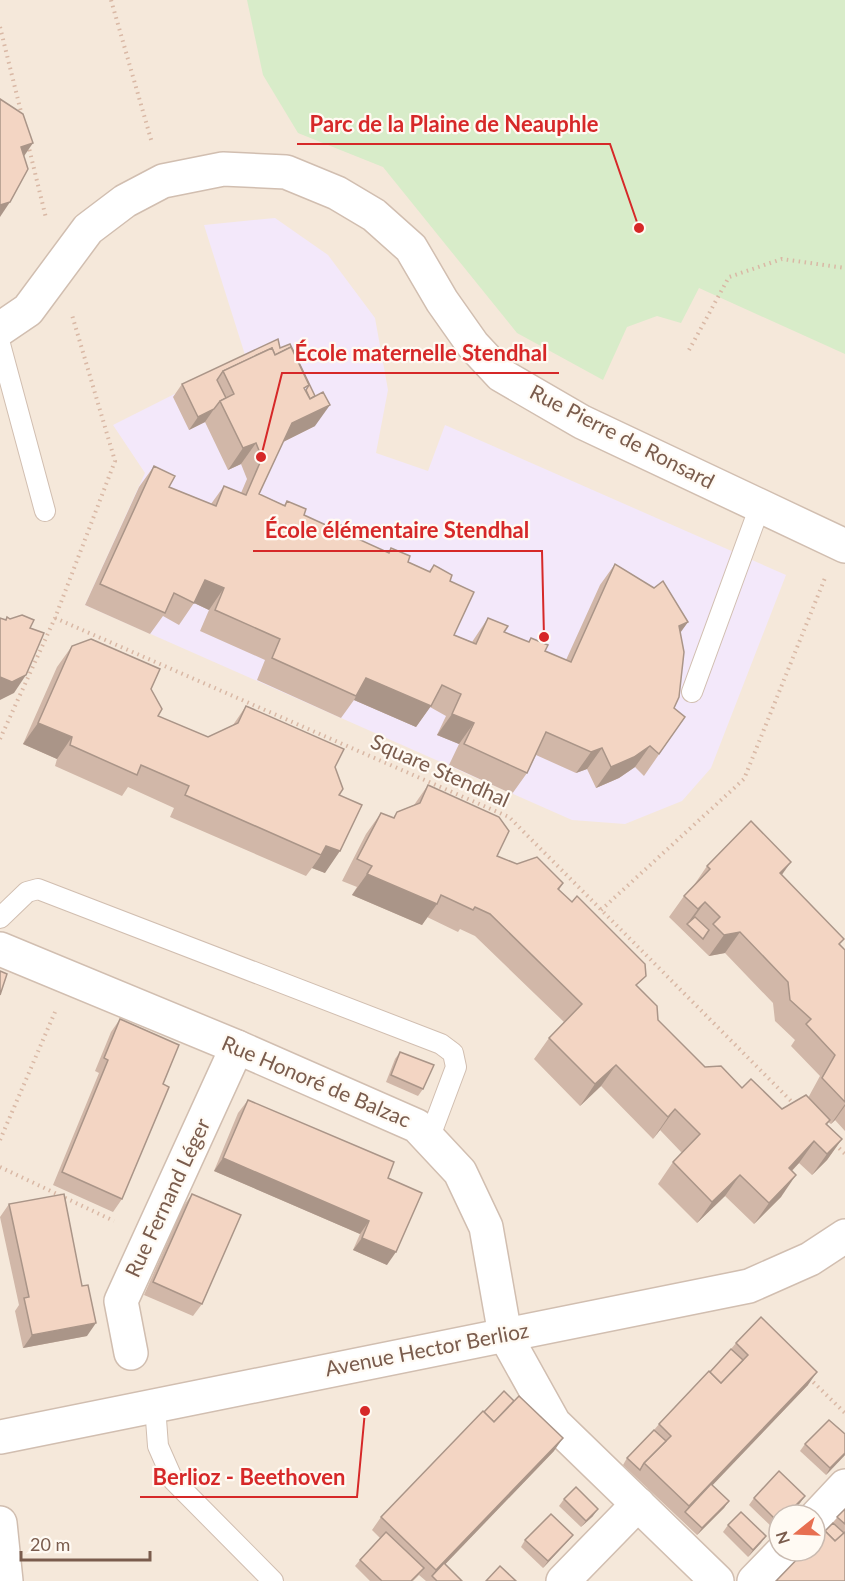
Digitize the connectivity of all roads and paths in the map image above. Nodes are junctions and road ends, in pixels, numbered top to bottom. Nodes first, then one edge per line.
1 (111, 0) edge
2 (0, 27) edge
3 (22, 119) edge
4 (28, 142) edge
5 (163, 181) junction
6 (58, 268) junction
7 (845, 268) edge
8 (0, 329) edge
9 (0, 344) edge
10 (689, 350) dead end
11 (760, 506) junction
12 (45, 511) dead end
13 (842, 544) edge
14 (55, 618) dead end
15 (692, 692) dead end
16 (601, 910) junction
17 (0, 918) edge
18 (0, 948) edge
19 (69, 978) junction
20 (237, 1047) junction
21 (799, 1109) edge
22 (429, 1139) junction
23 (0, 1140) edge
24 (831, 1140) edge
25 (845, 1154) edge
26 (0, 1167) edge
27 (845, 1236) edge
28 (150, 1238) junction
29 (505, 1335) junction
30 (131, 1353) dead end
31 (805, 1374) edge
32 (155, 1406) junction
33 (845, 1413) edge
34 (0, 1437) edge
35 (845, 1486) edge
36 (638, 1504) junction
37 (827, 1505) edge
38 (0, 1523) edge
39 (771, 1563) edge
40 (712, 1579) edge
41 (6, 1581) edge
42 (273, 1581) edge
43 (563, 1581) edge
44 (754, 1581) edge

1 - 5 path
2 - 3 path
4 - 6 path
5 - 6 street, Rue Pierre de Ronsard
5 - 11 street, Rue Pierre de Ronsard
6 - 8 street, Rue Pierre de Ronsard
7 - 10 path
9 - 12 lane
11 - 13 street, Rue Pierre de Ronsard
11 - 15 lane
13 - 16 path
14 - 16 path, Square Stendhal
16 - 21 path, Square Stendhal
17 - 22 lane
18 - 19 street, Rue Honoré de Balzac
19 - 20 street, Rue Honoré de Balzac
19 - 23 path
20 - 22 street, Rue Honoré de Balzac
20 - 28 street, Rue Fernand Léger
22 - 29 street, Rue Honoré de Balzac
24 - 25 path
26 - 28 path
27 - 29 street, Avenue Hector Berlioz
28 - 30 street, Rue Fernand Léger
29 - 32 street, Avenue Hector Berlioz
29 - 36 street, Rue Honoré de Balzac
31 - 33 path
32 - 34 street, Avenue Hector Berlioz
32 - 42 lane
35 - 37 street
36 - 40 street, Rue Honoré de Balzac
36 - 43 street
38 - 41 street
39 - 44 street

